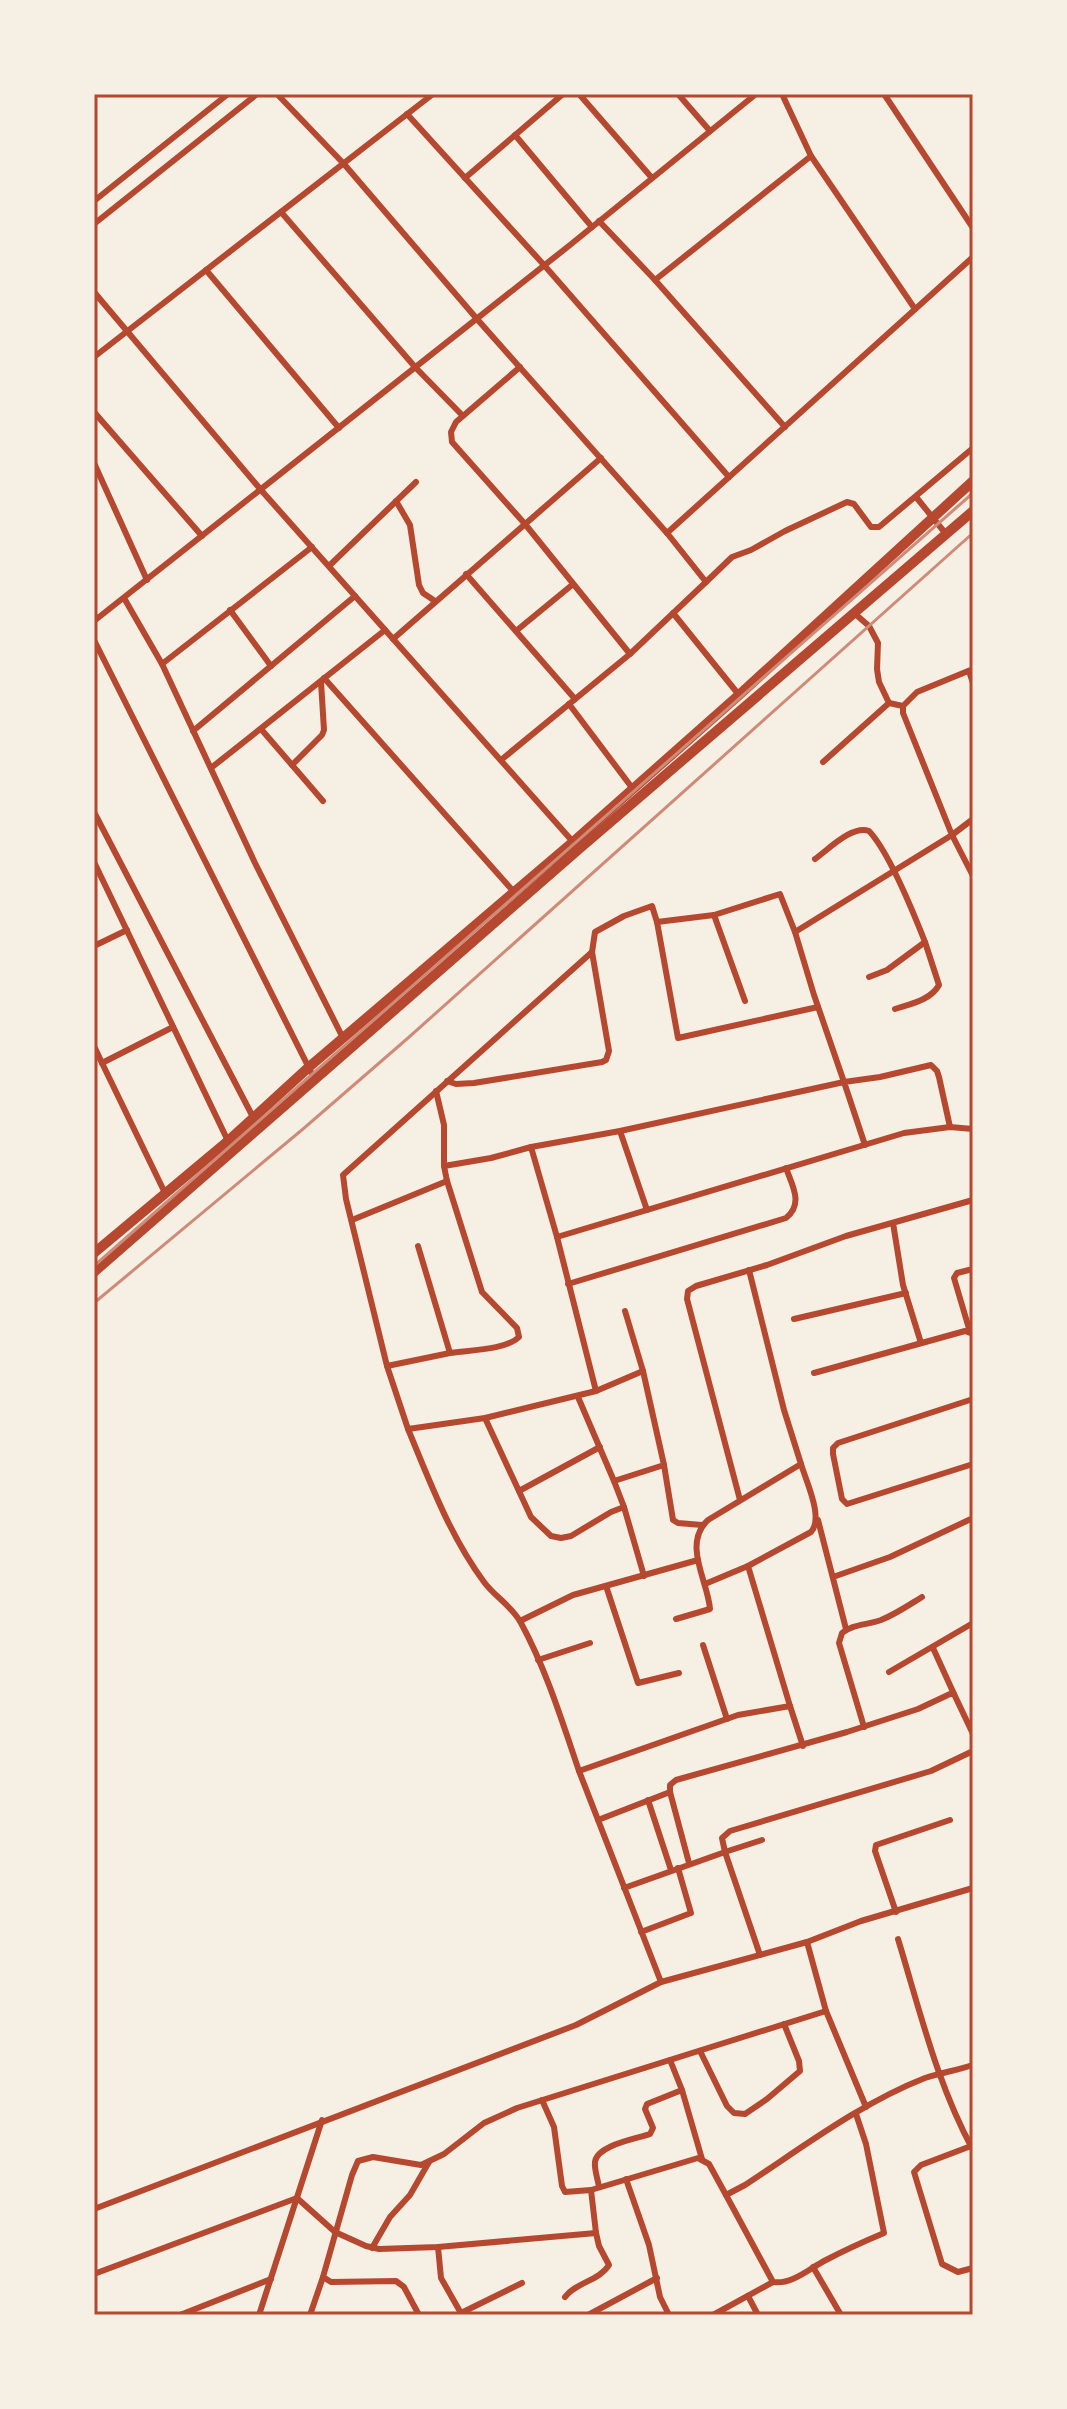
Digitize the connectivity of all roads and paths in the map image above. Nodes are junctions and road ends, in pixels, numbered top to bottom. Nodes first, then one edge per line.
1 (228, 94) edge
2 (257, 94) edge
3 (277, 94) edge
4 (433, 94) edge
5 (563, 94) edge
6 (579, 94) edge
7 (678, 94) edge
8 (756, 94) edge
9 (782, 94) edge
10 (884, 94) edge
11 (407, 114) junction
12 (710, 131) junction
13 (515, 135) junction
14 (811, 156) junction
15 (344, 164) junction
16 (465, 178) junction
17 (652, 178) junction
18 (94, 201) edge
19 (281, 212) junction
20 (599, 221) junction
21 (94, 224) edge
22 (592, 227) junction
23 (973, 228) edge
24 (973, 257) edge
25 (544, 265) junction
26 (206, 270) junction
27 (655, 280) junction
28 (94, 292) edge
29 (915, 309) junction
30 (477, 319) junction
31 (127, 331) junction
32 (94, 357) edge
33 (415, 367) junction
34 (520, 367) junction
35 (94, 412) edge
36 (462, 415) junction
37 (785, 427) junction
38 (339, 428) junction
39 (973, 448) edge
40 (601, 458) junction
41 (94, 463) edge
42 (729, 477) junction
43 (973, 481) edge
44 (416, 482) dead end
45 (261, 490) junction
46 (916, 497) junction
47 (396, 501) junction
48 (973, 511) edge
49 (933, 518) junction
50 (525, 524) junction
51 (667, 533) junction
52 (946, 534) junction
53 (202, 536) junction
54 (312, 547) junction
55 (329, 566) junction
56 (466, 574) junction
57 (147, 580) junction
58 (706, 582) junction
59 (572, 585) junction
60 (355, 596) junction
61 (124, 598) junction
62 (435, 601) junction
63 (230, 610) junction
64 (673, 613) junction
65 (854, 613) junction
66 (94, 621) edge
67 (385, 630) junction
68 (516, 631) junction
69 (393, 639) junction
70 (94, 640) edge
71 (630, 654) junction
72 (162, 664) junction
73 (271, 666) junction
74 (971, 670) edge
75 (322, 679) junction
76 (973, 683) edge
77 (739, 695) junction
78 (572, 701) junction
79 (889, 703) junction
80 (903, 706) junction
81 (261, 729) junction
82 (193, 731) junction
83 (501, 760) junction
84 (823, 762) dead end
85 (292, 765) junction
86 (211, 768) junction
87 (633, 789) junction
88 (323, 801) dead end
89 (94, 812) edge
90 (973, 819) edge
91 (952, 835) junction
92 (576, 846) junction
93 (815, 859) dead end
94 (94, 862) edge
95 (893, 871) junction
96 (973, 876) edge
97 (514, 892) junction
98 (714, 915) junction
99 (657, 922) junction
100 (127, 930) junction
101 (795, 932) junction
102 (925, 942) junction
103 (94, 946) edge
104 (592, 952) junction
105 (869, 977) dead end
106 (745, 1001) dead end
107 (818, 1007) junction
108 (895, 1009) dead end
109 (173, 1027) junction
110 (343, 1038) junction
111 (94, 1046) edge
112 (102, 1063) junction
113 (309, 1067) junction
114 (315, 1080) junction
115 (447, 1081) junction
116 (844, 1082) junction
117 (436, 1091) junction
118 (256, 1124) junction
119 (950, 1127) junction
120 (973, 1129) edge
121 (620, 1131) junction
122 (865, 1145) junction
123 (230, 1146) junction
124 (531, 1147) junction
125 (444, 1166) junction
126 (786, 1168) junction
127 (447, 1181) junction
128 (165, 1193) junction
129 (973, 1200) edge
130 (647, 1210) junction
131 (352, 1220) junction
132 (893, 1223) junction
133 (557, 1237) junction
134 (418, 1246) dead end
135 (94, 1253) edge
136 (973, 1269) edge
137 (749, 1270) junction
138 (94, 1272) edge
139 (568, 1284) junction
140 (906, 1293) junction
141 (625, 1311) dead end
142 (794, 1319) dead end
143 (972, 1333) edge
144 (921, 1343) junction
145 (450, 1353) junction
146 (387, 1366) junction
147 (643, 1371) junction
148 (814, 1373) dead end
149 (596, 1391) junction
150 (578, 1397) junction
151 (973, 1399) edge
152 (485, 1418) junction
153 (408, 1429) junction
154 (600, 1447) junction
155 (801, 1464) junction
156 (973, 1464) edge
157 (664, 1465) junction
158 (614, 1481) junction
159 (519, 1491) junction
160 (740, 1500) junction
161 (624, 1507) junction
162 (817, 1517) junction
163 (973, 1518) edge
164 (702, 1525) junction
165 (698, 1560) junction
166 (748, 1566) junction
167 (644, 1576) junction
168 (833, 1577) junction
169 (705, 1584) junction
170 (606, 1586) junction
171 (922, 1597) dead end
172 (676, 1619) dead end
173 (520, 1621) junction
174 (973, 1623) edge
175 (846, 1629) junction
176 (590, 1643) dead end
177 (703, 1645) dead end
178 (933, 1648) junction
179 (538, 1660) junction
180 (889, 1672) dead end
181 (679, 1673) dead end
182 (954, 1694) junction
183 (790, 1706) junction
184 (727, 1719) junction
185 (864, 1727) junction
186 (973, 1734) edge
187 (803, 1746) junction
188 (973, 1751) edge
189 (579, 1771) junction
190 (670, 1792) junction
191 (648, 1800) junction
192 (598, 1820) junction
193 (950, 1820) dead end
194 (762, 1840) dead end
195 (725, 1852) junction
196 (689, 1863) junction
197 (675, 1869) junction
198 (624, 1888) junction
199 (973, 1888) edge
200 (896, 1912) junction
201 (641, 1932) junction
202 (898, 1939) dead end
203 (807, 1942) junction
204 (760, 1955) junction
205 (661, 1982) junction
206 (826, 2011) junction
207 (784, 2024) junction
208 (700, 2051) junction
209 (670, 2060) junction
210 (973, 2065) edge
211 (939, 2076) junction
212 (682, 2090) junction
213 (542, 2100) junction
214 (866, 2107) junction
215 (856, 2114) junction
216 (322, 2120) junction
217 (972, 2148) edge
218 (702, 2159) junction
219 (429, 2162) junction
220 (626, 2179) junction
221 (595, 2188) junction
222 (726, 2195) junction
223 (297, 2198) junction
224 (94, 2209) edge
225 (335, 2232) junction
226 (596, 2233) junction
227 (438, 2247) junction
228 (372, 2248) junction
229 (813, 2267) junction
230 (973, 2268) edge
231 (94, 2274) edge
232 (323, 2277) junction
233 (657, 2278) junction
234 (271, 2279) junction
235 (773, 2282) junction
236 (522, 2283) dead end
237 (748, 2296) junction
238 (565, 2297) dead end
239 (192, 2312) edge
240 (461, 2314) edge
241 (180, 2315) edge
242 (259, 2315) edge
243 (310, 2315) edge
244 (419, 2315) edge
245 (588, 2315) edge
246 (669, 2315) edge
247 (713, 2315) edge
248 (758, 2315) edge
249 (841, 2315) edge

1 - 18 street
2 - 21 street
3 - 15 street
4 - 11 street
5 - 13 street
6 - 17 street
7 - 12 street
8 - 12 street
9 - 14 street
10 - 23 street
11 - 15 street
11 - 16 street
12 - 17 street
13 - 16 street
13 - 22 street
14 - 27 street
14 - 29 street
15 - 19 street
15 - 30 street
16 - 25 street
17 - 20 street
19 - 26 street
19 - 33 street
20 - 22 street
20 - 27 street
22 - 25 street
24 - 29 street
25 - 30 street
25 - 42 street
26 - 31 street
26 - 38 street
27 - 37 street
28 - 31 street
29 - 37 street
30 - 33 street
30 - 34 street
31 - 32 street
31 - 45 street
33 - 36 street
33 - 38 street
34 - 36 street
34 - 40 street
35 - 53 street
36 - 50 street
37 - 42 street
38 - 45 street
39 - 46 street
40 - 50 street
40 - 51 street
41 - 57 street
42 - 51 street
43 - 49 highway
44 - 47 street
45 - 53 street
45 - 54 street
46 - 49 street
46 - 58 street
47 - 55 street
47 - 62 street
48 - 52 highway
49 - 52 street
49 - 77 highway
50 - 56 street
50 - 59 street
51 - 58 street
52 - 65 highway
53 - 57 street
54 - 55 street
54 - 63 street
55 - 60 street
56 - 62 street
56 - 68 street
57 - 61 street
58 - 64 street
59 - 68 street
59 - 71 street
60 - 67 street
60 - 73 street
61 - 66 street
61 - 72 street
62 - 69 street
63 - 72 street
63 - 73 street
64 - 71 street
64 - 77 street
65 - 79 street
65 - 92 highway
67 - 69 street
67 - 75 street
68 - 78 street
69 - 83 street
70 - 113 street
71 - 78 street
72 - 82 street
73 - 82 street
74 - 76 street
74 - 80 street
75 - 81 street
75 - 85 street
75 - 97 street
77 - 87 highway
78 - 83 street
78 - 87 street
79 - 80 street
79 - 84 street
80 - 91 street
81 - 85 street
81 - 86 street
82 - 86 street
83 - 92 street
85 - 88 street
86 - 110 street
87 - 92 highway
89 - 118 street
90 - 91 street
91 - 95 street
91 - 96 street
92 - 97 highway
92 - 114 highway
93 - 95 street
94 - 100 street
95 - 101 street
95 - 102 street
97 - 110 highway
98 - 99 street
98 - 101 street
98 - 106 street
99 - 104 street
99 - 107 street
100 - 103 street
100 - 109 street
101 - 107 street
102 - 105 street
102 - 108 street
104 - 115 street
104 - 115 street
107 - 116 street
109 - 112 street
109 - 123 street
110 - 113 highway
111 - 112 street
112 - 128 street
113 - 114 street
113 - 118 highway
114 - 118 highway
115 - 117 street
116 - 119 street
116 - 121 street
116 - 122 street
117 - 125 street
117 - 131 street
118 - 123 highway
119 - 120 street
119 - 122 street
121 - 124 street
121 - 130 street
122 - 126 street
123 - 128 highway
123 - 138 highway
124 - 125 street
124 - 133 street
125 - 127 street
126 - 130 street
126 - 139 street
127 - 131 street
127 - 145 street
128 - 135 highway
129 - 132 street
130 - 133 street
131 - 146 street
132 - 137 street
132 - 140 street
133 - 139 street
134 - 145 street
136 - 143 street
137 - 155 street
137 - 160 street
139 - 149 street
140 - 142 street
140 - 144 street
141 - 147 street
143 - 144 street
144 - 148 street
145 - 146 street
146 - 153 street
147 - 149 street
147 - 157 street
149 - 150 street
150 - 152 street
150 - 154 street
151 - 156 street
152 - 153 street
152 - 159 street
153 - 173 street
154 - 158 street
154 - 159 street
155 - 160 street
155 - 162 street
157 - 158 street
157 - 164 street
158 - 161 street
159 - 161 street
160 - 164 street
161 - 167 street
162 - 166 street
162 - 168 street
163 - 168 street
164 - 165 street
165 - 167 street
165 - 169 street
166 - 169 street
166 - 183 street
167 - 170 street
168 - 175 street
169 - 172 street
170 - 173 street
170 - 181 street
171 - 175 street
173 - 179 street
174 - 178 street
175 - 185 street
176 - 179 street
177 - 184 street
178 - 180 street
178 - 182 street
179 - 189 street
182 - 185 street
182 - 186 street
183 - 184 street
183 - 187 street
184 - 189 street
185 - 187 street
187 - 190 street
188 - 195 street
189 - 192 street
190 - 191 street
190 - 196 street
191 - 192 street
191 - 197 street
192 - 198 street
193 - 200 street
194 - 195 street
195 - 196 street
195 - 204 street
196 - 197 street
197 - 198 street
197 - 201 street
198 - 201 street
199 - 200 street
200 - 203 street
201 - 205 street
202 - 211 street
203 - 204 street
203 - 206 street
204 - 205 street
205 - 216 street
206 - 207 street
206 - 214 street
207 - 208 street
207 - 208 street
208 - 209 street
209 - 212 street
209 - 213 street
210 - 211 street
211 - 214 street
211 - 217 street
212 - 218 street
212 - 221 street
213 - 219 street
213 - 221 street
214 - 215 street
215 - 222 street
215 - 229 street
216 - 223 street
216 - 224 street
217 - 230 street
218 - 220 street
218 - 222 street
219 - 225 street
219 - 228 street
220 - 221 street
220 - 233 street
221 - 226 street
222 - 235 street
223 - 225 street
223 - 231 street
223 - 234 street
225 - 228 street
225 - 232 street
226 - 227 street
226 - 238 street
227 - 228 street
227 - 240 street
229 - 235 street
229 - 249 street
232 - 243 street
232 - 244 street
233 - 245 street
233 - 246 street
234 - 239 street
234 - 242 street
235 - 237 street
236 - 240 street
237 - 247 street
237 - 248 street
239 - 241 street

